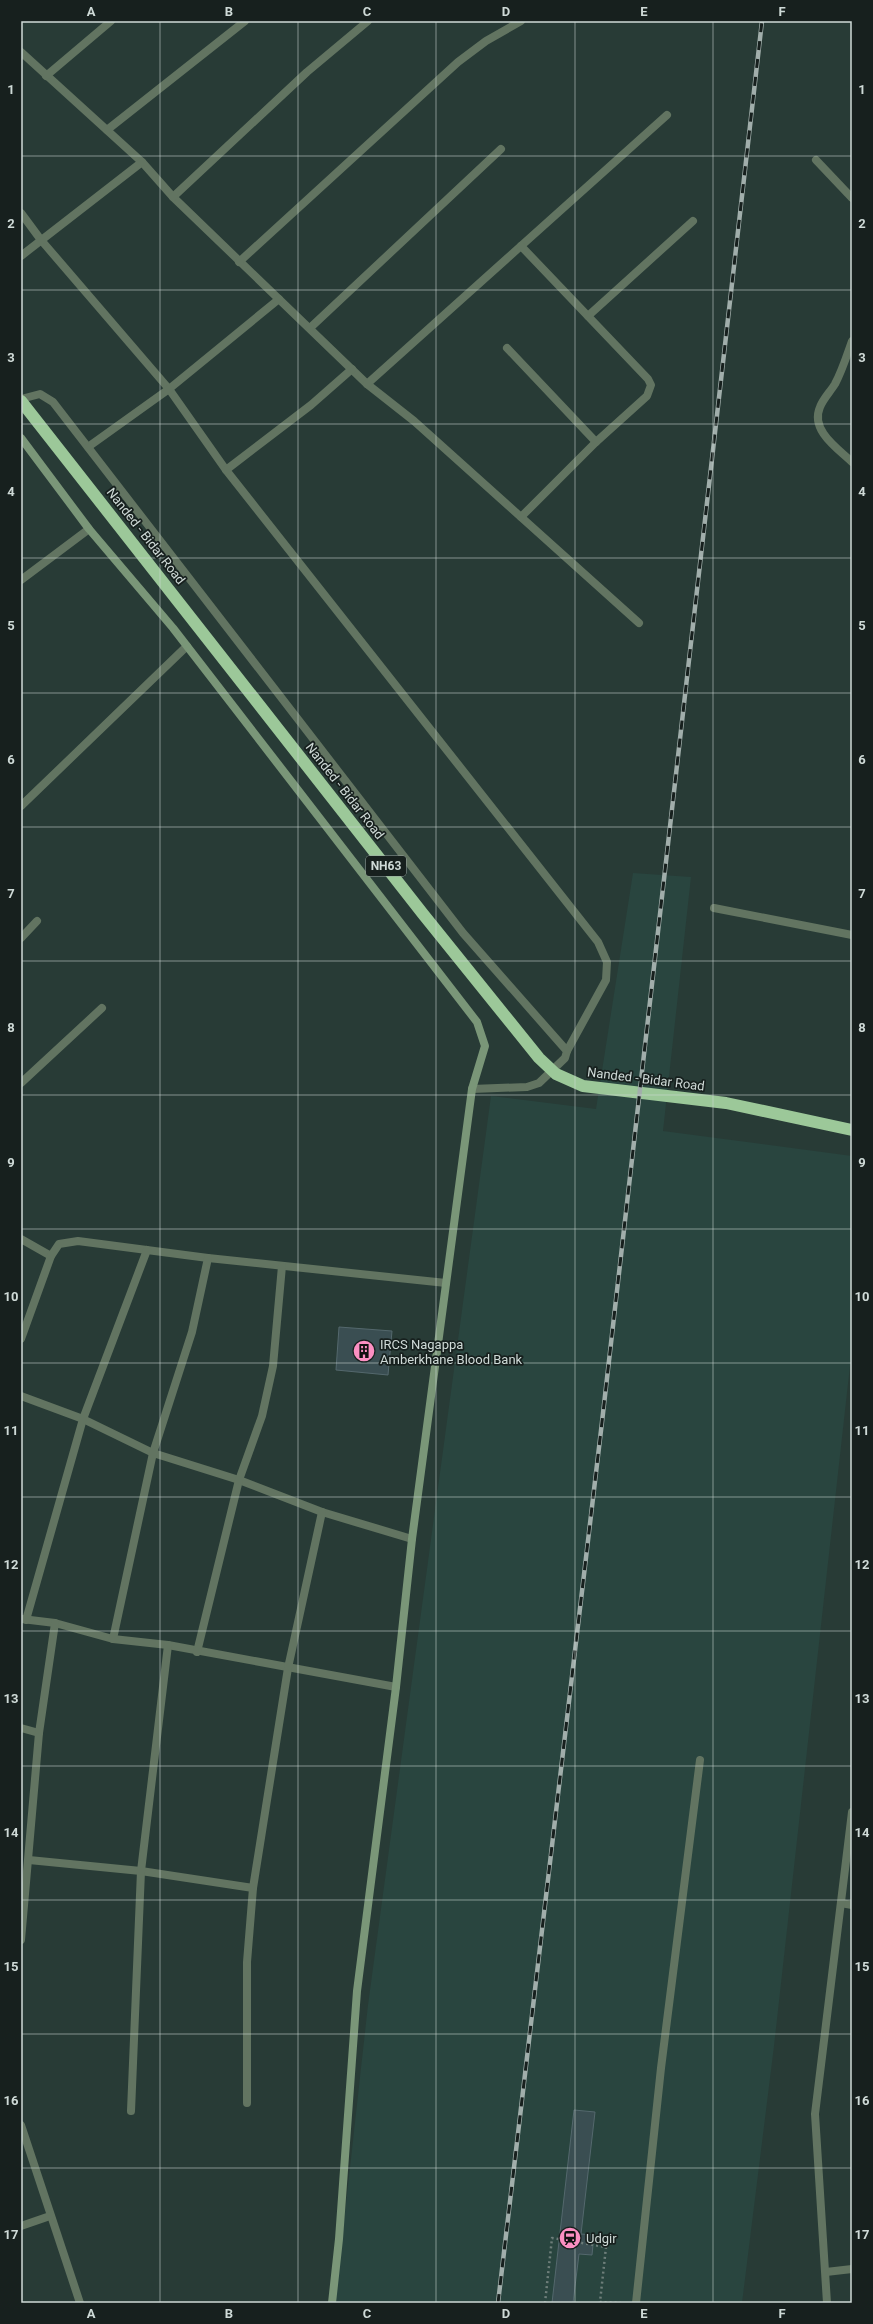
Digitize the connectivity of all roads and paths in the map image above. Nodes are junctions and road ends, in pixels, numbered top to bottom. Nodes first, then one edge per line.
1 (111, 21) edge
2 (245, 21) edge
3 (368, 21) edge
4 (521, 21) edge
5 (21, 52) edge
6 (46, 76) junction
7 (667, 115) dead end
8 (107, 130) junction
9 (501, 149) dead end
10 (816, 160) dead end
11 (142, 162) junction
12 (173, 197) junction
13 (852, 198) edge
14 (21, 213) edge
15 (693, 221) dead end
16 (41, 240) junction
17 (521, 246) junction
18 (21, 256) edge
19 (239, 262) junction
20 (279, 299) junction
21 (588, 316) junction
22 (310, 328) junction
23 (852, 341) edge
24 (507, 348) dead end
25 (352, 369) junction
26 (367, 384) junction
27 (169, 389) junction
28 (21, 400) edge
29 (21, 438) edge
30 (596, 442) junction
31 (88, 447) junction
32 (852, 462) edge
33 (226, 470) junction
34 (521, 517) junction
35 (89, 528) junction
36 (21, 580) edge
37 (639, 623) dead end
38 (187, 646) junction
39 (21, 806) edge
40 (714, 908) dead end
41 (37, 921) dead end
42 (852, 935) edge
43 (21, 938) edge
44 (102, 1008) dead end
45 (567, 1051) junction
46 (21, 1083) edge
47 (472, 1090) junction
48 (852, 1130) edge
49 (21, 1239) edge
50 (147, 1250) junction
51 (50, 1256) junction
52 (208, 1258) junction
53 (282, 1266) junction
54 (446, 1283) junction
55 (21, 1339) edge
56 (21, 1396) edge
57 (83, 1419) junction
58 (153, 1453) junction
59 (239, 1480) junction
60 (322, 1512) junction
61 (412, 1539) junction
62 (24, 1620) edge
63 (56, 1623) junction
64 (114, 1639) junction
65 (168, 1645) junction
66 (198, 1652) junction
67 (288, 1668) junction
68 (396, 1687) junction
69 (21, 1728) edge
70 (39, 1733) junction
71 (700, 1760) dead end
72 (852, 1812) edge
73 (29, 1860) junction
74 (141, 1871) junction
75 (253, 1888) junction
76 (841, 1903) junction
77 (852, 1905) edge
78 (21, 1940) edge
79 (247, 2103) dead end
80 (131, 2111) dead end
81 (21, 2125) edge
82 (50, 2216) junction
83 (21, 2226) edge
84 (852, 2269) edge
85 (826, 2272) junction
86 (80, 2303) edge
87 (332, 2303) edge
88 (545, 2303) edge
89 (621, 2303) edge
90 (636, 2303) edge
91 (827, 2303) edge

1 - 6 street
2 - 8 street
3 - 12 street
4 - 19 street
5 - 6 street
6 - 8 street
7 - 17 street
8 - 11 street
9 - 22 street
10 - 13 street
11 - 12 street
11 - 16 street
12 - 19 street
14 - 16 street
15 - 21 street
16 - 18 street
16 - 27 street
17 - 21 street
17 - 26 street
19 - 20 street
20 - 22 street
20 - 27 street
21 - 30 street
22 - 25 street
23 - 32 street
24 - 30 street
25 - 26 street
25 - 33 street
26 - 34 street
27 - 31 street
27 - 33 street
28 - 31 street
28 - 48 highway, Nanded - Bidar Road / NH63
29 - 35 street
30 - 34 street
31 - 45 street
33 - 45 street
34 - 37 street
35 - 36 street
35 - 38 street
38 - 39 street
38 - 47 street
40 - 42 street
41 - 43 street
44 - 46 street
45 - 47 street
47 - 54 street
49 - 51 street
50 - 51 street
50 - 52 street
50 - 57 street
51 - 55 street
52 - 53 street
52 - 58 street
53 - 54 street
53 - 59 street
54 - 61 street
56 - 57 street
57 - 58 street
57 - 62 street
58 - 59 street
58 - 64 street
59 - 60 street
59 - 66 street
60 - 61 street
60 - 67 street
61 - 68 street
62 - 63 street
63 - 64 street
63 - 70 street
64 - 65 street
65 - 66 street
65 - 74 street
66 - 67 street
67 - 68 street
67 - 75 street
68 - 87 street
69 - 70 street
70 - 73 street
71 - 90 street
72 - 76 street
73 - 74 street
73 - 78 street
74 - 75 street
74 - 80 street
75 - 79 street
76 - 77 street
76 - 85 street
81 - 82 street
82 - 83 street
82 - 86 street
84 - 85 street
85 - 91 street
88 - 89 path

